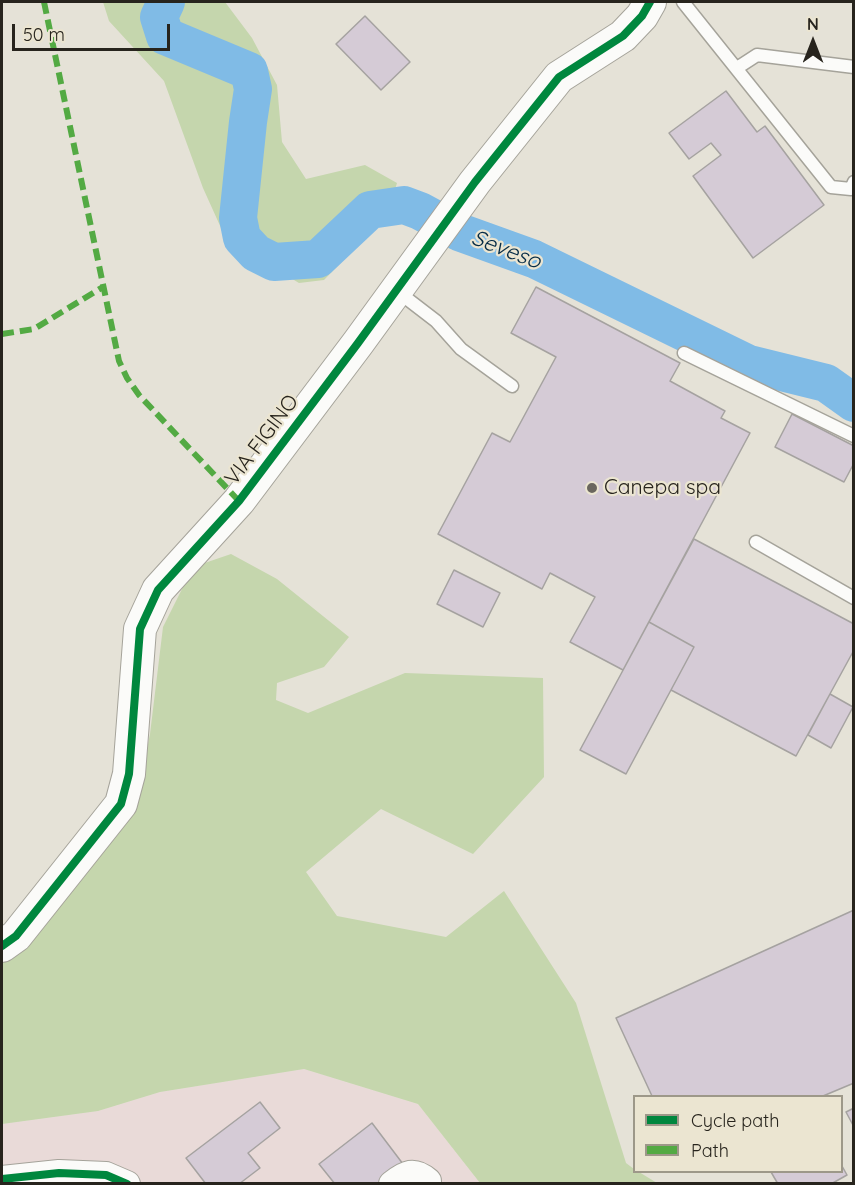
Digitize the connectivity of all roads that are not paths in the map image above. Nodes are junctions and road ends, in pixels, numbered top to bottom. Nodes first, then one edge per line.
1 (650, 2) edge
2 (682, 2) edge
3 (854, 67) edge
4 (737, 68) junction
5 (854, 182) edge
6 (396, 290) junction
7 (684, 353) dead end
8 (512, 386) dead end
9 (854, 436) edge
10 (756, 542) dead end
11 (854, 598) edge
12 (2, 946) edge
13 (2, 1179) edge
14 (127, 1184) edge
15 (392, 1184) edge
16 (428, 1184) edge

1 - 6 street, VIA FIGINO
2 - 4 lane
3 - 4 lane
4 - 5 lane
6 - 8 lane
6 - 12 street, VIA FIGINO
7 - 9 lane
10 - 11 lane
13 - 14 street
15 - 16 street

